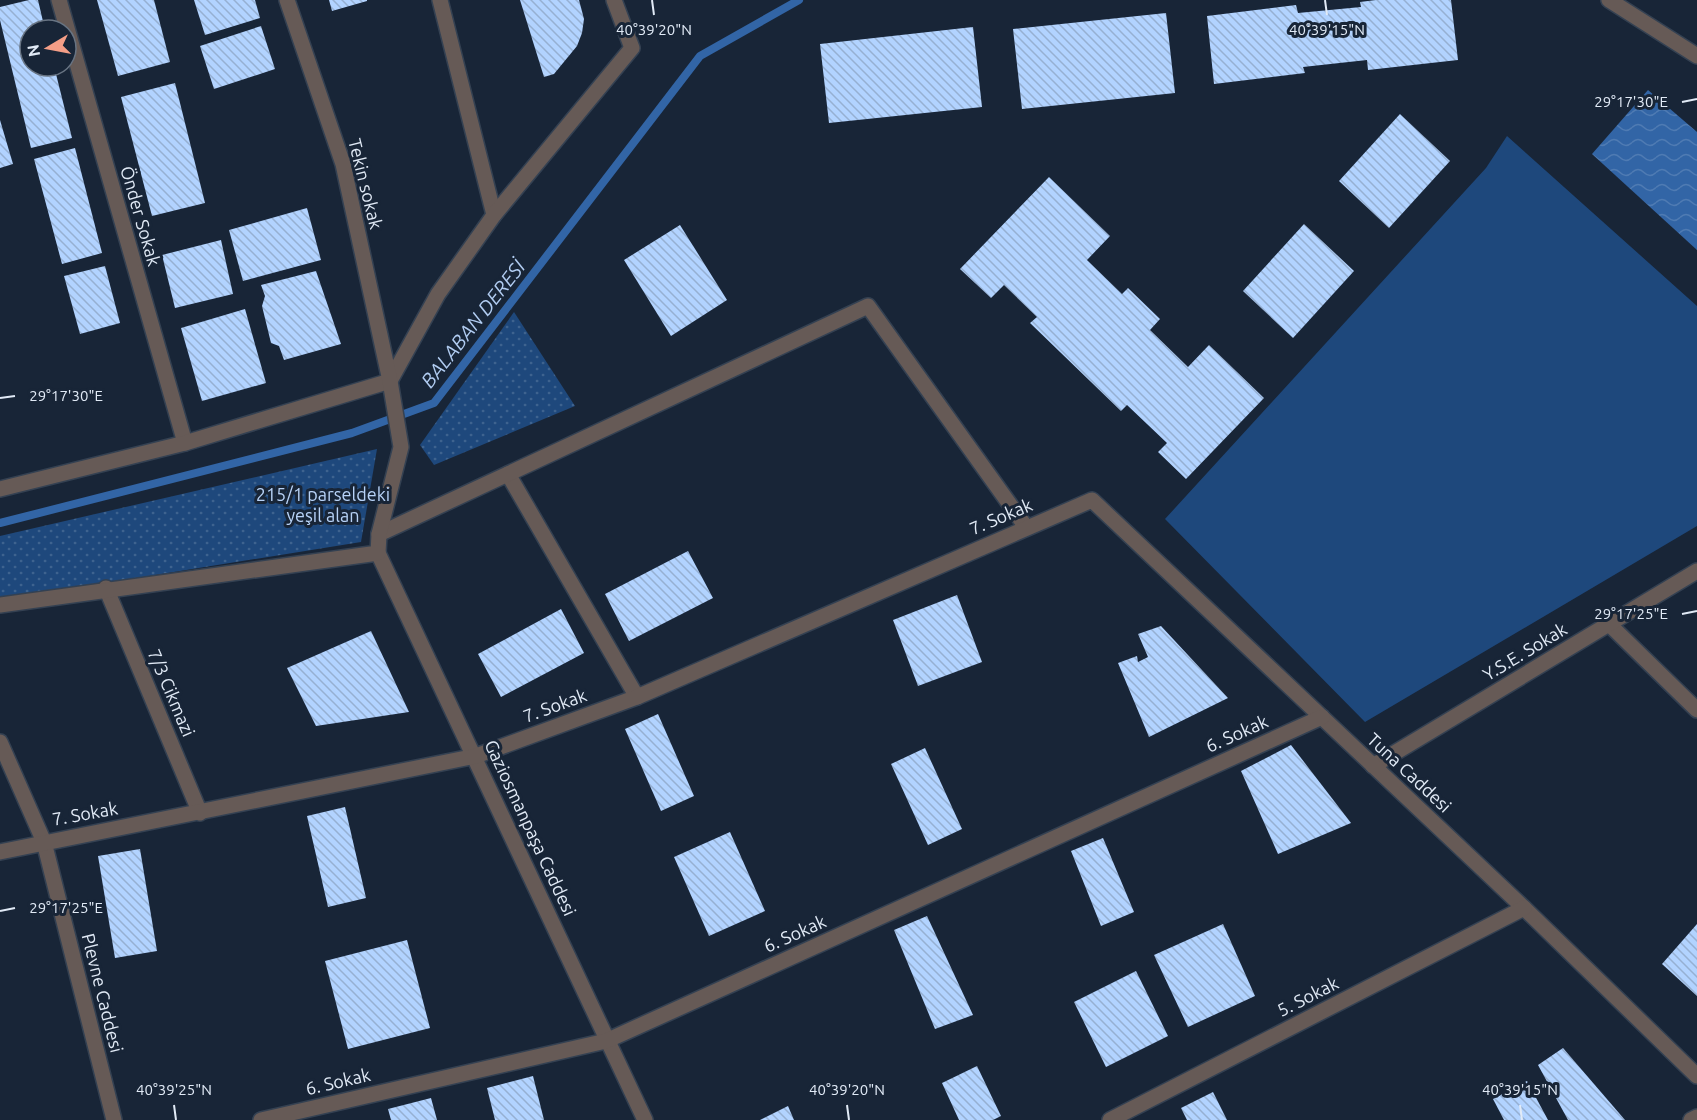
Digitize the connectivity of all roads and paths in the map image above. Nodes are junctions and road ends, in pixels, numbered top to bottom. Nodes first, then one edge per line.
1 (59, 0) edge
2 (287, 0) edge
3 (440, 0) edge
4 (614, 0) edge
5 (1609, 0) edge
6 (1697, 56) edge
7 (494, 215) junction
8 (390, 381) junction
9 (185, 443) junction
10 (508, 474) junction
11 (0, 489) edge
12 (1092, 500) joint
13 (1026, 527) junction
14 (379, 534) junction
15 (378, 553) junction
16 (1697, 571) edge
17 (106, 588) junction
18 (0, 604) edge
19 (1609, 624) junction
20 (637, 697) junction
21 (1697, 710) edge
22 (1322, 717) junction
23 (0, 742) edge
24 (476, 756) junction
25 (1373, 766) junction
26 (200, 813) junction
27 (44, 842) junction
28 (0, 852) edge
29 (1524, 908) junction
30 (606, 1041) junction
31 (1697, 1076) edge
32 (1697, 1117) edge
33 (114, 1120) edge
34 (261, 1120) edge
35 (645, 1120) edge
36 (1110, 1120) edge
37 (1692, 1120) edge

1 - 9 street, Önder Sokak
2 - 8 street, Tekin sokak
3 - 7 street
4 - 7 street
5 - 6 street
7 - 8 street
8 - 9 street
8 - 14 street, Tekin sokak
9 - 11 street
10 - 13 street
10 - 14 street
10 - 20 street
12 - 13 street, 7. Sokak
12 - 22 street, Tuna Caddesi
13 - 20 street, 7. Sokak
14 - 15 street
15 - 17 street
15 - 24 street, Gaziosmanpaşa Caddesi
16 - 19 street, Y.S.E. Sokak
17 - 18 street
17 - 26 street, 7/3 Cikmazi
19 - 21 street
19 - 25 street, Y.S.E. Sokak
20 - 24 street, 7. Sokak
22 - 25 street, Tuna Caddesi
22 - 30 street, 6. Sokak
23 - 27 street, Plevne Caddesi
24 - 26 street, 7. Sokak
24 - 30 street, Gaziosmanpaşa Caddesi
25 - 29 street, Tuna Caddesi
26 - 27 street, 7. Sokak
27 - 28 street, 7. Sokak
27 - 33 street, Plevne Caddesi
29 - 31 street, Tuna Caddesi
29 - 36 street, 5. Sokak
30 - 34 street, 6. Sokak
30 - 35 street, Gaziosmanpaşa Caddesi
32 - 37 street

